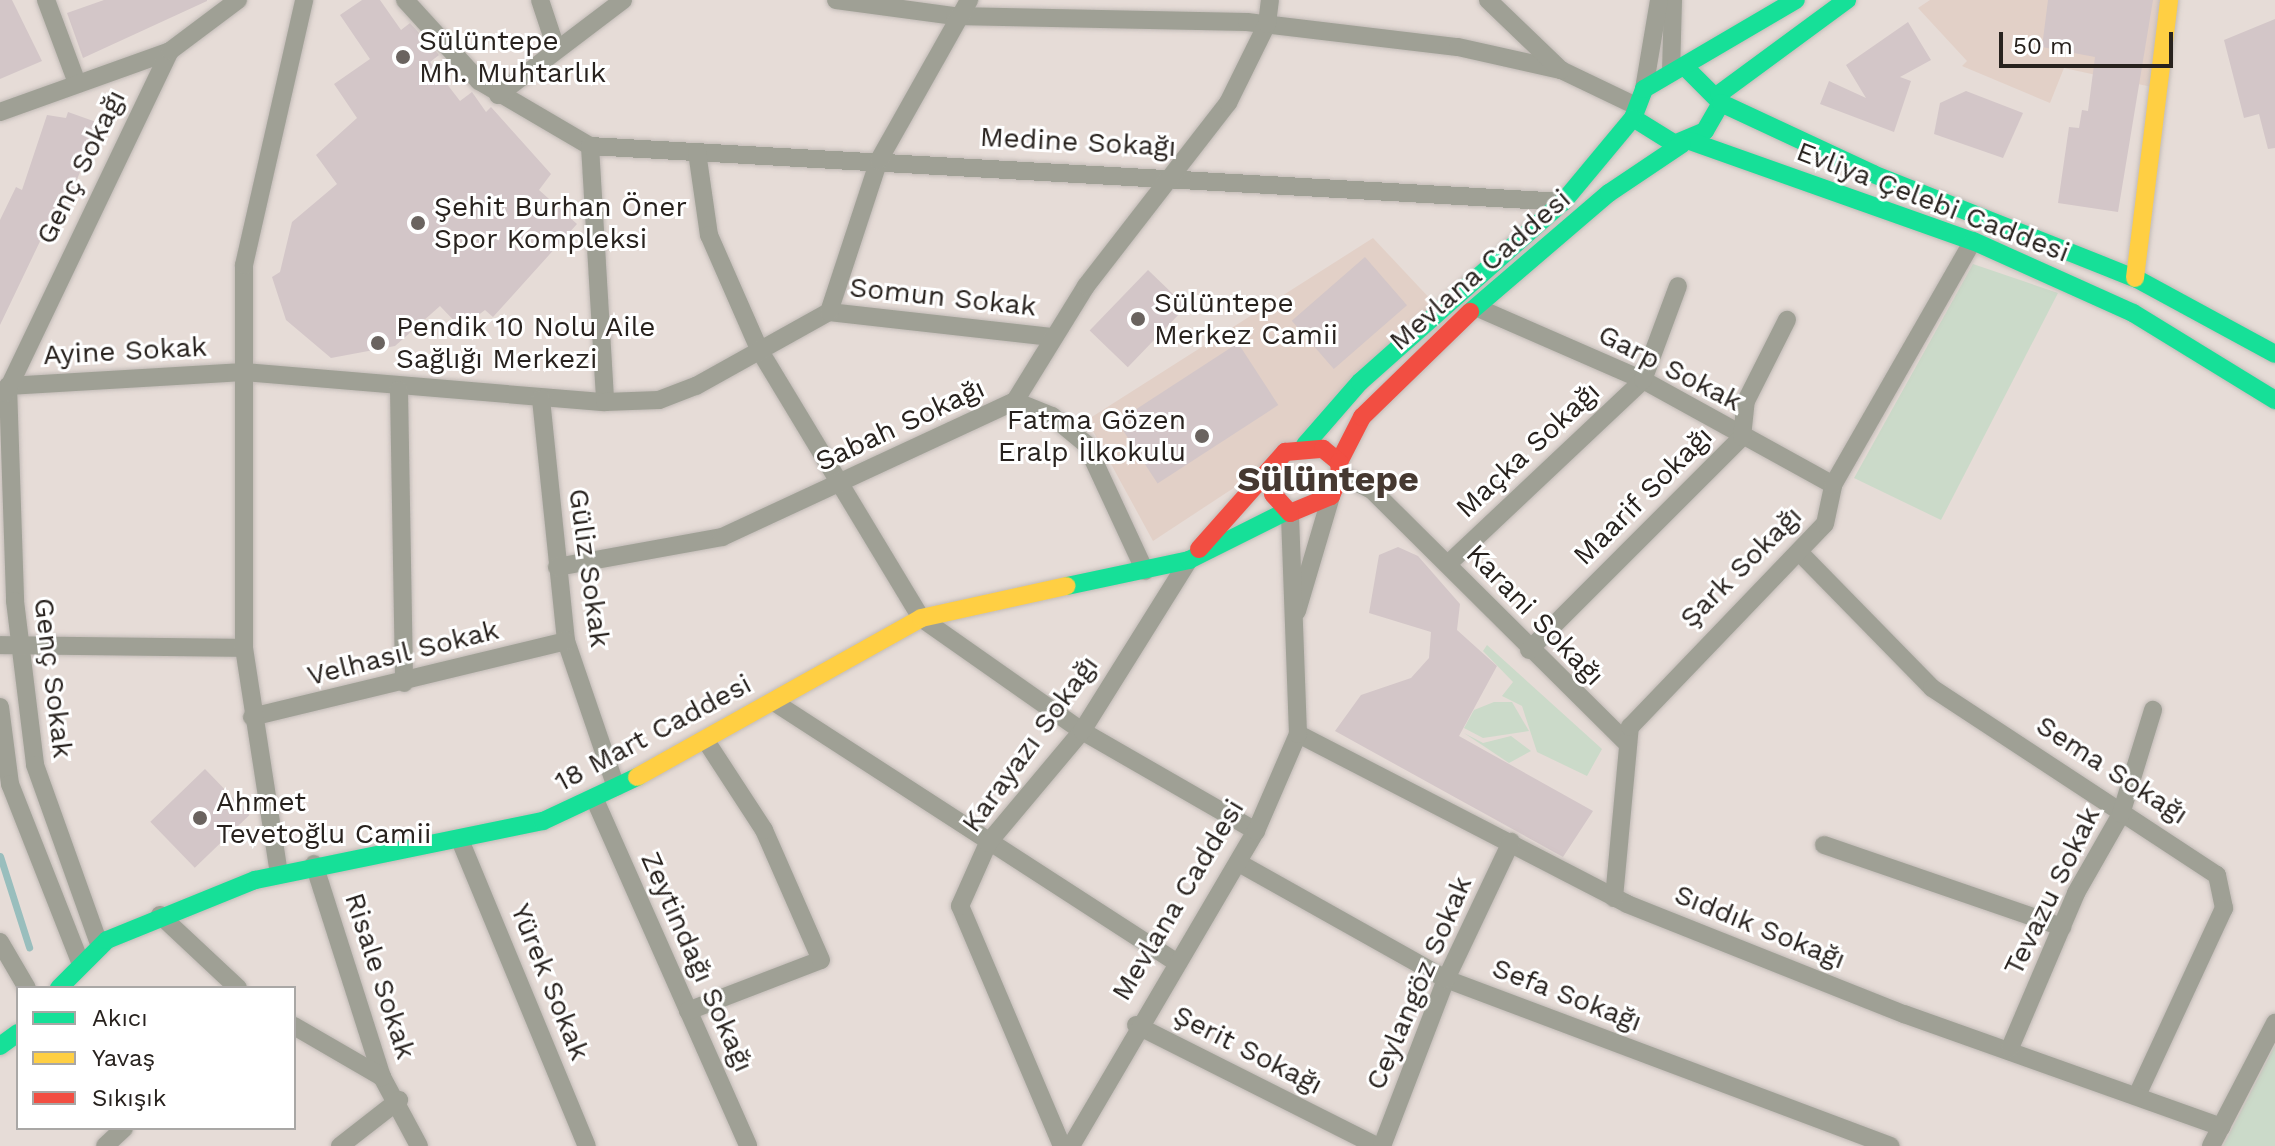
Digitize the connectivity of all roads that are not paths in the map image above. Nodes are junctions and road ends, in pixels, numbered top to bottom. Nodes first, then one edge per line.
1 (46, 0) edge
2 (304, 0) edge
3 (405, 0) edge
4 (540, 0) edge
5 (623, 0) edge
6 (836, 0) edge
7 (969, 0) edge
8 (1270, 0) edge
9 (1488, 0) edge
10 (1659, 0) edge
11 (1673, 0) edge
12 (1796, 0) edge
13 (1847, 0) edge
14 (2169, 0) edge
15 (230, 3) edge
16 (955, 16) junction
17 (1267, 24) junction
18 (556, 48) junction
19 (170, 51) junction
20 (1561, 70) junction
21 (1678, 70) junction
22 (77, 83) junction
23 (498, 95) junction
24 (1720, 98) junction
25 (1637, 104) junction
26 (0, 112) edge
27 (1686, 142) junction
28 (590, 146) junction
29 (697, 152) junction
30 (879, 160) junction
31 (1170, 175) junction
32 (1563, 202) junction
33 (1973, 241) junction
34 (2135, 278) junction
35 (1678, 286) dead end
36 (1478, 308) junction
37 (829, 312) junction
38 (1787, 320) dead end
39 (1052, 337) junction
40 (760, 351) junction
41 (2275, 354) edge
42 (244, 372) junction
43 (1643, 380) junction
44 (4, 389) edge
45 (399, 390) junction
46 (541, 399) junction
47 (2275, 400) edge
48 (1015, 401) junction
49 (605, 402) junction
50 (0, 413) edge
51 (1742, 437) junction
52 (1305, 445) junction
53 (1270, 469) junction
54 (1337, 479) junction
55 (843, 484) junction
56 (1833, 485) junction
57 (1288, 512) junction
58 (1799, 552) junction
59 (1189, 560) junction
60 (1448, 564) junction
61 (557, 567) junction
62 (1145, 571) junction
63 (921, 618) junction
64 (1293, 625) junction
65 (566, 641) junction
66 (20, 644) junction
67 (0, 645) edge
68 (244, 648) junction
69 (1529, 650) junction
70 (404, 683) junction
71 (774, 702) junction
72 (0, 707) edge
73 (2153, 710) dead end
74 (252, 717) junction
75 (1082, 731) junction
76 (1298, 734) junction
77 (706, 741) junction
78 (1626, 742) junction
79 (616, 787) junction
80 (595, 800) junction
81 (2121, 814) junction
82 (1256, 831) junction
83 (460, 840) junction
84 (1511, 842) junction
85 (988, 843) junction
86 (1824, 845) dead end
87 (1239, 863) junction
88 (314, 864) junction
89 (279, 874) junction
90 (1614, 898) junction
91 (160, 915) junction
92 (2062, 927) junction
93 (0, 942) edge
94 (100, 947) junction
95 (1175, 961) junction
96 (81, 964) junction
97 (1446, 979) junction
98 (26, 986) edge
99 (61, 986) edge
100 (236, 986) edge
101 (688, 1011) junction
102 (2275, 1023) edge
103 (1136, 1025) junction
104 (296, 1027) edge
105 (2010, 1048) junction
106 (382, 1077) junction
107 (2137, 1095) junction
108 (399, 1100) junction
109 (2221, 1127) junction
110 (122, 1130) edge
111 (105, 1146) edge
112 (340, 1146) edge
113 (419, 1146) edge
114 (587, 1146) edge
115 (748, 1146) edge
116 (1062, 1146) edge
117 (1071, 1146) edge
118 (1380, 1146) edge
119 (1891, 1146) edge
120 (2211, 1146) edge

1 - 22 street
2 - 42 street
3 - 23 street
4 - 18 street
5 - 18 street
6 - 16 street
7 - 16 street
8 - 17 street, Sabah Sokağı
9 - 20 street
10 - 25 street
11 - 21 street
12 - 21 street
13 - 24 street
14 - 34 street
15 - 19 street, Genç Sokağı
16 - 17 street
16 - 30 street
17 - 20 street
17 - 31 street, Sabah Sokağı
18 - 23 street
19 - 22 street
19 - 44 street, Genç Sokağı
20 - 25 street
21 - 24 street
21 - 25 street
22 - 26 street
23 - 28 street
24 - 27 street
24 - 34 street, Evliya Çelebi Caddesi
25 - 27 street
25 - 32 street, Mevlana Caddesi
27 - 33 street, Evliya Çelebi Caddesi
27 - 36 street, Mevlana Caddesi
28 - 29 street, Medine Sokağı
28 - 49 street
29 - 30 street, Medine Sokağı
29 - 40 street
30 - 31 street, Medine Sokağı
30 - 37 street
31 - 32 street, Medine Sokağı
31 - 39 street, Sabah Sokağı
32 - 52 street, Mevlana Caddesi
33 - 47 street, Evliya Çelebi Caddesi
33 - 56 street, Şark Sokağı
34 - 41 street, Evliya Çelebi Caddesi
35 - 43 street, Maçka Sokağı
36 - 43 street, Garp Sokak
36 - 54 street, Mevlana Caddesi
37 - 39 street, Somun Sokak
37 - 40 street
38 - 51 street, Maarif Sokağı
39 - 48 street, Sabah Sokağı
40 - 49 street
40 - 55 street
42 - 44 street, Ayine Sokak
42 - 45 street, Ayine Sokak
42 - 68 street
43 - 51 street, Garp Sokak
43 - 60 street, Maçka Sokağı
44 - 50 street
44 - 66 street, Genç Sokak
45 - 46 street, Ayine Sokak
45 - 70 street
46 - 49 street, Ayine Sokak
46 - 61 street, Güliz Sokak
48 - 55 street, Sabah Sokağı
48 - 62 street
51 - 56 street, Garp Sokak
51 - 69 street, Maarif Sokağı
52 - 53 street, Mevlana Caddesi
52 - 54 street
53 - 57 street
53 - 59 street, Mevlana Caddesi
54 - 57 street, 18 Mart Caddesi
54 - 60 street, Karani Sokağı
54 - 64 street, Mevlana Caddesi
55 - 61 street, Sabah Sokağı
55 - 63 street
56 - 58 street, Şark Sokağı
57 - 59 street, 18 Mart Caddesi
57 - 64 street, Mevlana Caddesi
58 - 78 street, Şark Sokağı
58 - 81 street, Sema Sokağı
59 - 62 street, 18 Mart Caddesi
59 - 75 street, Karayazı Sokağı
60 - 69 street, Karani Sokağı
61 - 65 street, Güliz Sokak
62 - 63 street, 18 Mart Caddesi
63 - 71 street, 18 Mart Caddesi
63 - 75 street
64 - 76 street, Mevlana Caddesi
65 - 70 street, Velhasıl Sokak
65 - 79 street, Güliz Sokak
66 - 67 street
66 - 68 street
66 - 94 street, Genç Sokak
68 - 74 street
69 - 78 street, Karani Sokağı
70 - 74 street, Velhasıl Sokak
71 - 77 street, 18 Mart Caddesi
71 - 85 street
72 - 96 street, Genç Sokak
73 - 81 street, Tevazu Sokak
74 - 89 street
75 - 82 street
75 - 85 street, Karayazı Sokağı
76 - 82 street, Mevlana Caddesi
76 - 84 street, Sıddık Sokağı
77 - 79 street, 18 Mart Caddesi
77 - 101 street
78 - 90 street, Şark Sokağı
79 - 80 street, 18 Mart Caddesi
80 - 83 street, 18 Mart Caddesi
80 - 101 street, Zeytindağı Sokağı
81 - 92 street, Tevazu Sokak
81 - 107 street, Sema Sokağı
82 - 87 street, Mevlana Caddesi
83 - 88 street, 18 Mart Caddesi
83 - 114 street, Yürek Sokak
84 - 90 street, Sıddık Sokağı
84 - 97 street, Ceylangöz Sokak
85 - 95 street
85 - 116 street, Karayazı Sokağı
86 - 92 street
87 - 95 street, Mevlana Caddesi
87 - 97 street, Sefa Sokağı
88 - 89 street, 18 Mart Caddesi
88 - 106 street, Risale Sokak
89 - 91 street, 18 Mart Caddesi
90 - 105 street, Sıddık Sokağı
91 - 94 street, 18 Mart Caddesi
91 - 100 street
92 - 105 street, Tevazu Sokak
93 - 98 street
94 - 96 street, 18 Mart Caddesi
95 - 103 street, Mevlana Caddesi
96 - 99 street, 18 Mart Caddesi
97 - 118 street, Ceylangöz Sokak
97 - 119 street, Sefa Sokağı
101 - 115 street, Zeytindağı Sokağı
102 - 109 street
103 - 117 street, Mevlana Caddesi
103 - 118 street, Şerit Sokağı
104 - 106 street
105 - 107 street, Sıddık Sokağı
106 - 108 street, Risale Sokak
107 - 109 street, Sıddık Sokağı
108 - 112 street
108 - 113 street, Risale Sokak
109 - 120 street
110 - 111 street

